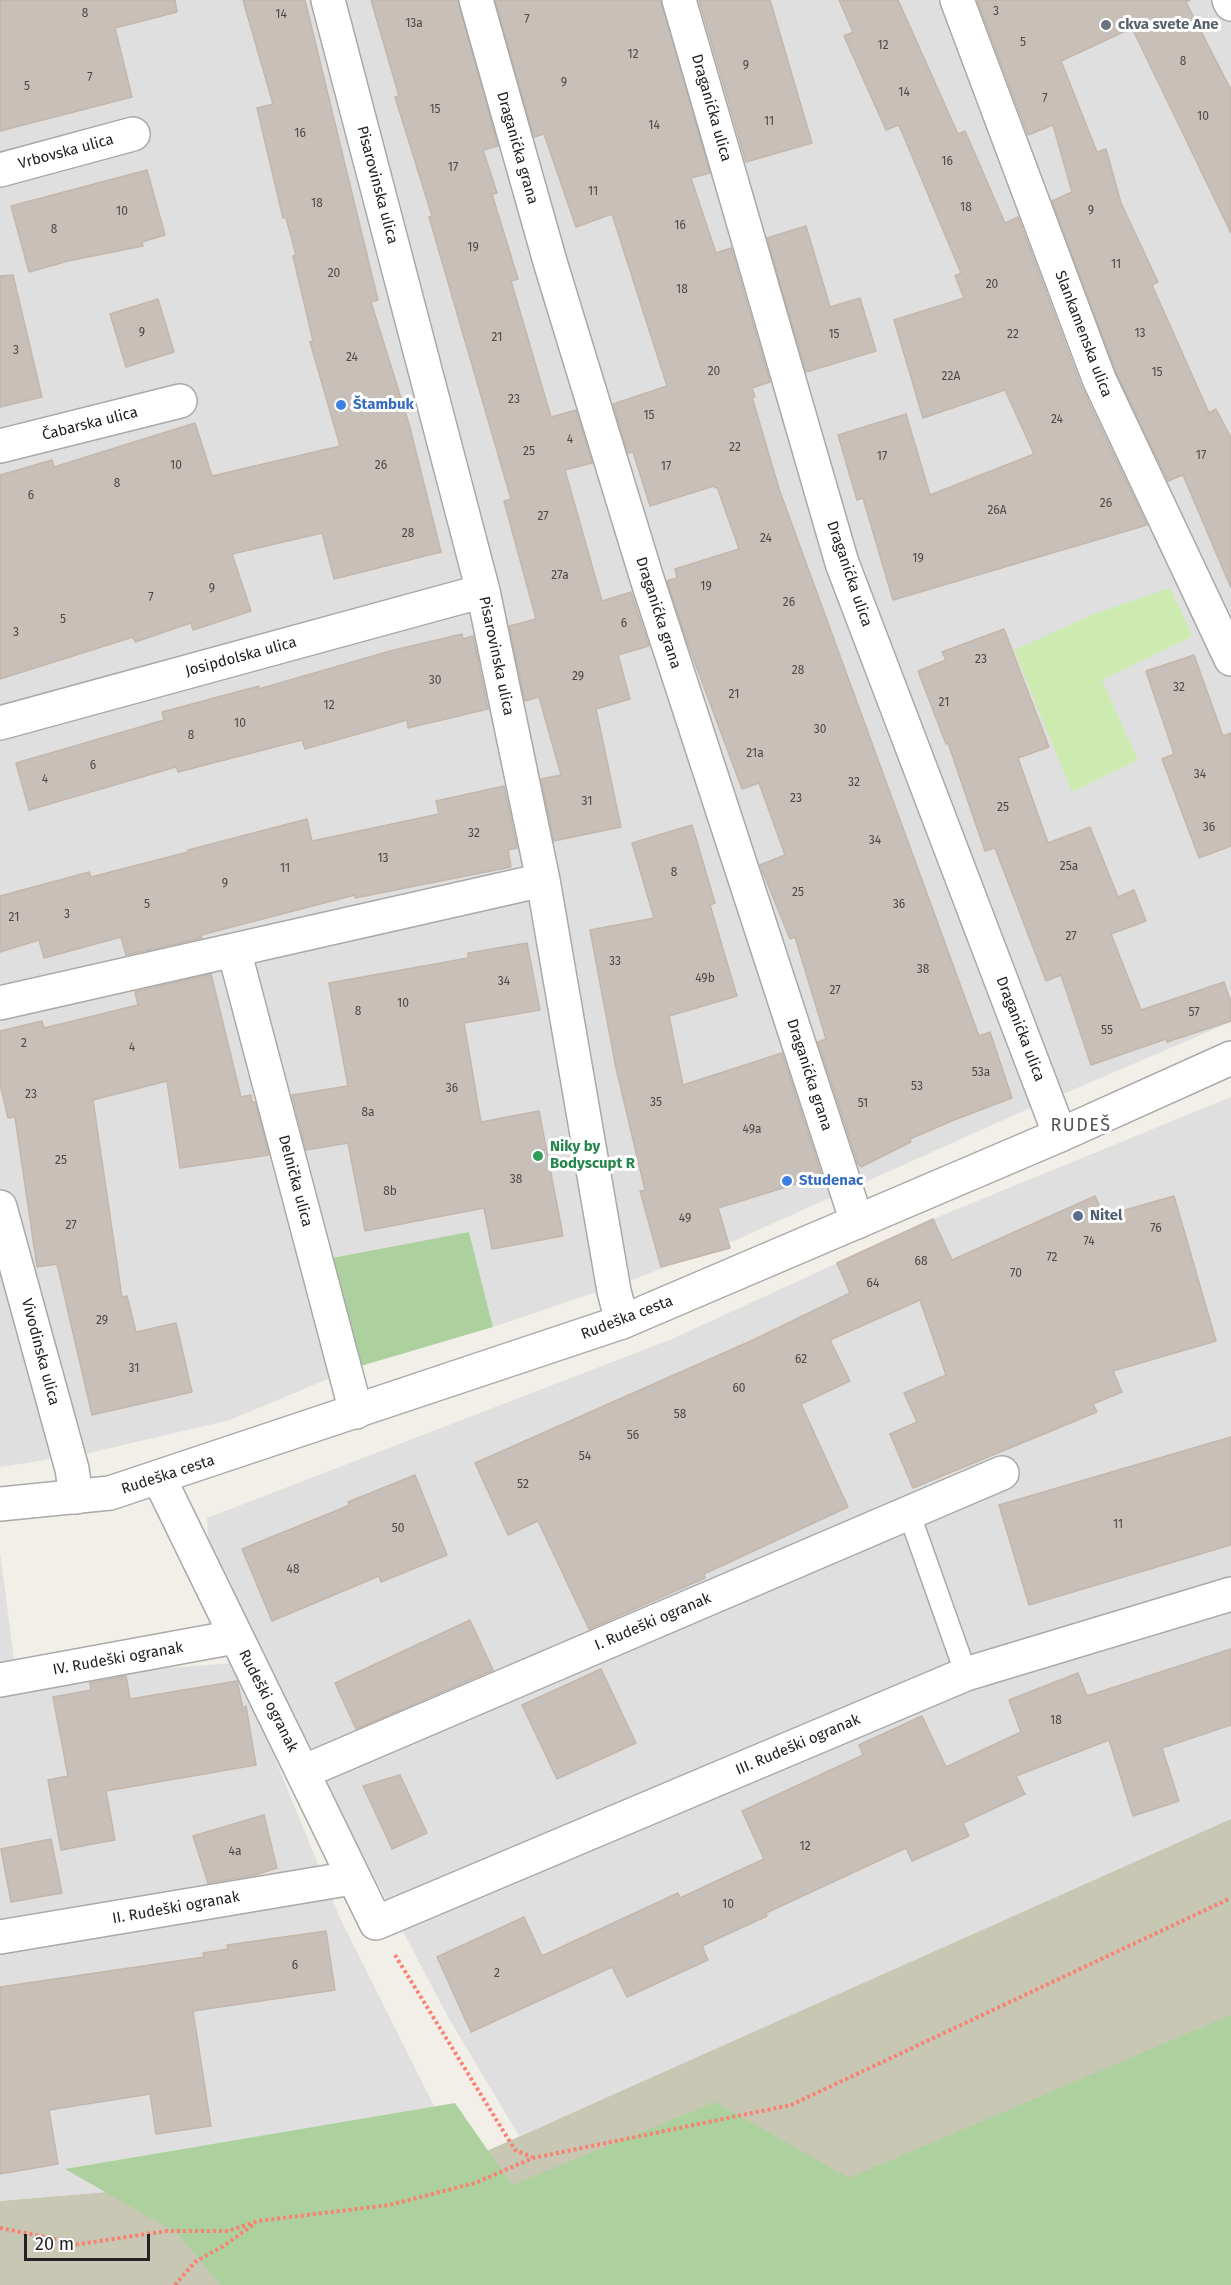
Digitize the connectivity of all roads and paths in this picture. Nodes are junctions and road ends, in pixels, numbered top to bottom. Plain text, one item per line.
1 (328, 0) edge
2 (476, 0) edge
3 (680, 0) edge
4 (957, 0) edge
5 (133, 134) dead end
6 (0, 170) edge
7 (180, 401) dead end
8 (0, 446) edge
9 (483, 591) junction
10 (1231, 659) edge
11 (0, 723) edge
12 (543, 880) junction
13 (234, 950) junction
14 (0, 1004) edge
15 (1231, 1058) edge
16 (1060, 1135) junction
17 (0, 1207) edge
18 (857, 1222) junction
19 (622, 1322) junction
20 (356, 1412) junction
21 (1002, 1473) dead end
22 (159, 1478) junction
23 (76, 1497) junction
24 (0, 1504) edge
25 (909, 1513) junction
26 (1231, 1594) edge
27 (235, 1637) junction
28 (966, 1674) junction
29 (0, 1680) edge
30 (303, 1772) junction
31 (352, 1878) junction
32 (1231, 1898) edge
33 (376, 1923) junction
34 (0, 1937) edge
35 (533, 2158) junction
36 (258, 2221) junction
37 (0, 2228) edge
38 (175, 2285) edge

1 - 9 street, Pisarovinska ulica
2 - 18 street, Draganićka grana
3 - 16 street, Draganićka ulica
4 - 10 street, Slankamenska ulica
5 - 6 street, Vrbovska ulica
7 - 8 street, Čabarska ulica
9 - 11 street, Josipdolska ulica
9 - 12 street, Pisarovinska ulica
12 - 13 street
12 - 19 street, Pisarovinska ulica
13 - 14 street
13 - 20 street, Delnička ulica
15 - 16 street, Rudeška cesta
16 - 18 street, Rudeška cesta
17 - 23 street, Vivodinska ulica
18 - 19 street, Rudeška cesta
19 - 20 street, Rudeška cesta
20 - 22 street, Rudeška cesta
21 - 25 street, I. Rudeški ogranak
22 - 23 street, Rudeška cesta
22 - 27 street, Rudeški ogranak
23 - 24 street, Rudeška cesta
25 - 28 lane
25 - 30 street, I. Rudeški ogranak
26 - 28 street, III. Rudeški ogranak
27 - 29 street, IV. Rudeški ogranak
27 - 30 street, Rudeški ogranak
28 - 33 street, III. Rudeški ogranak
30 - 31 street, Rudeški ogranak
31 - 33 street, Rudeški ogranak
31 - 34 street, II. Rudeški ogranak
32 - 35 path
33 - 35 path
35 - 36 path
36 - 37 path
36 - 38 path

